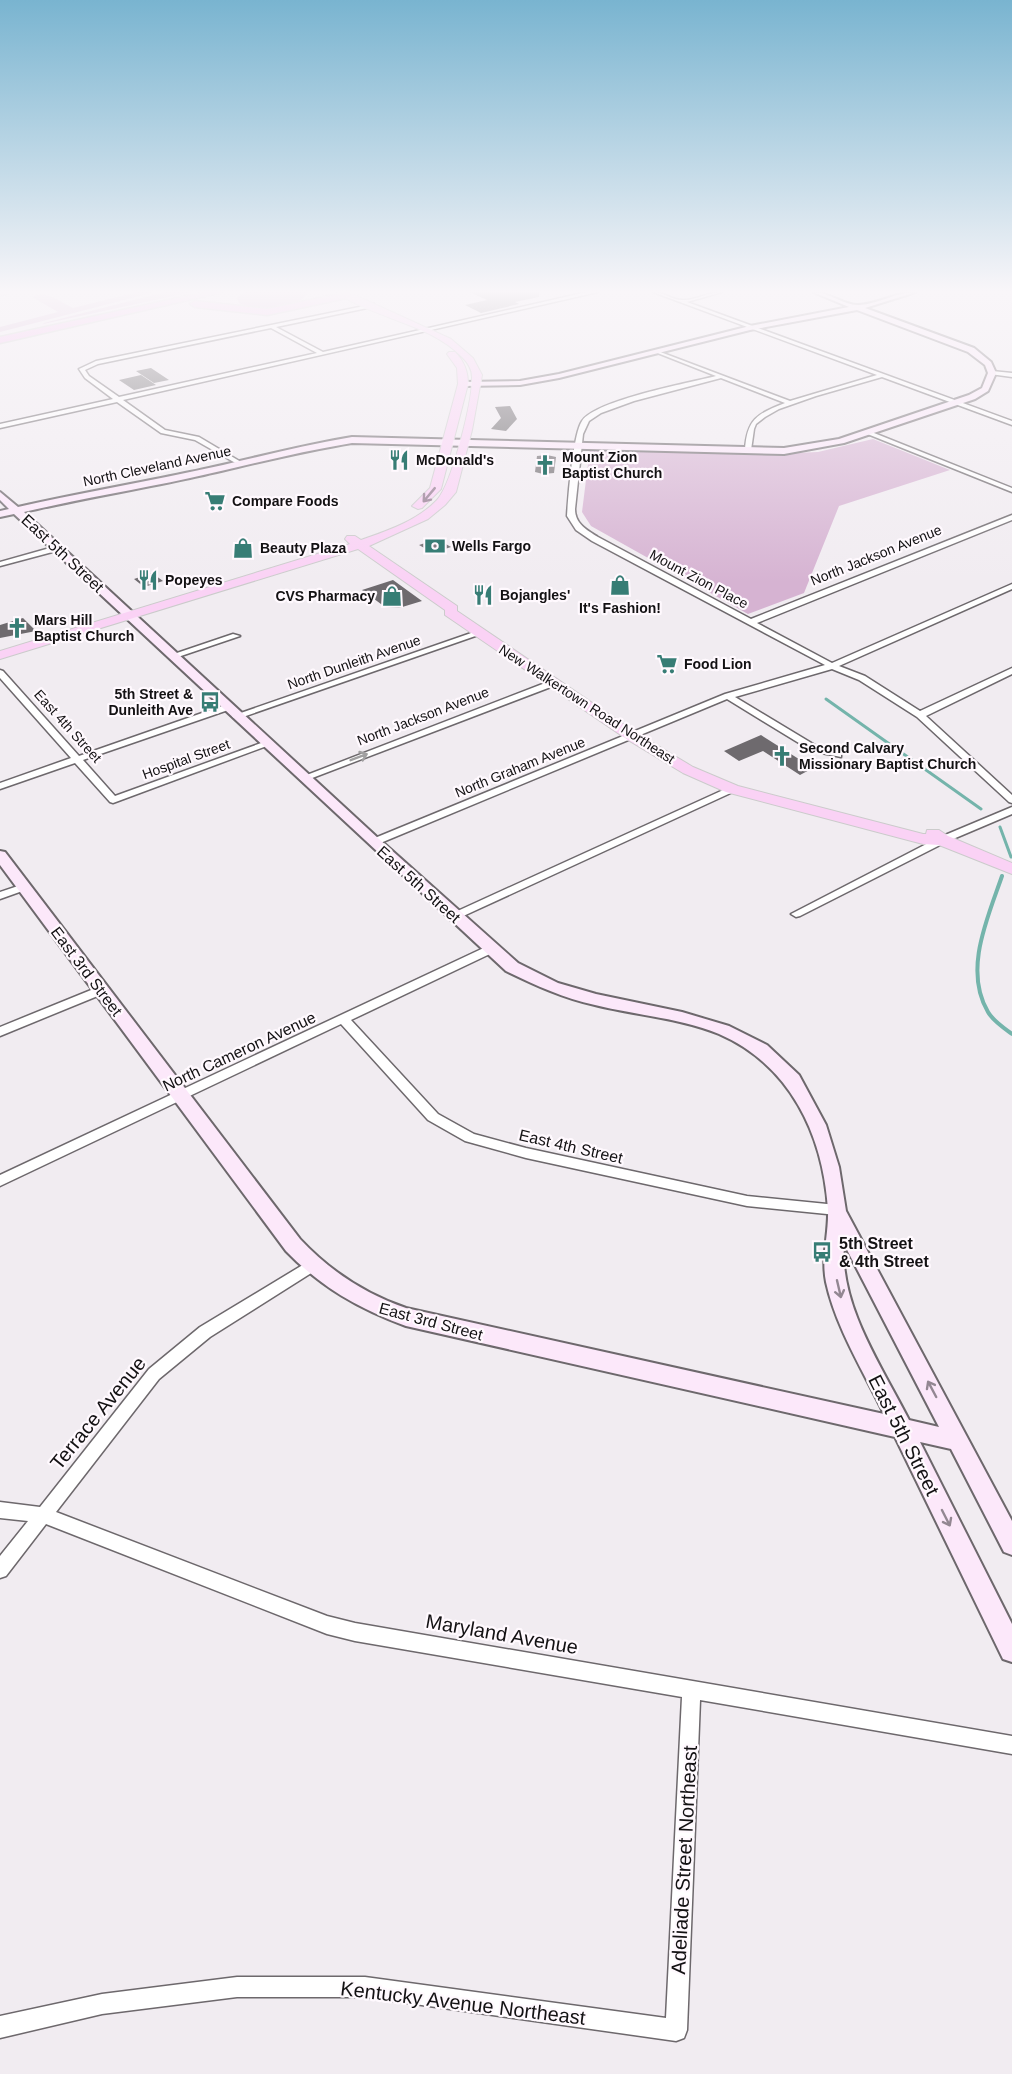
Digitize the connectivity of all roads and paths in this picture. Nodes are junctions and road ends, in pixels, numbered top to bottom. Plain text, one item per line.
1 (103, 389) edge
2 (164, 389) edge
3 (462, 389) edge
4 (476, 389) edge
5 (677, 389) edge
6 (755, 389) edge
7 (838, 389) edge
8 (916, 389) edge
9 (985, 389) edge
10 (117, 399) junction
11 (791, 403) junction
12 (955, 403) junction
13 (1012, 423) edge
14 (0, 426) edge
15 (867, 432) junction
16 (448, 441) junction
17 (464, 441) junction
18 (579, 444) junction
19 (748, 450) junction
20 (239, 463) junction
21 (1012, 490) edge
22 (0, 495) edge
23 (17, 510) junction
24 (0, 514) edge
25 (1012, 517) edge
26 (355, 542) junction
27 (57, 548) junction
28 (0, 564) edge
29 (1012, 586) edge
30 (452, 609) junction
31 (127, 613) junction
32 (752, 622) junction
33 (480, 633) junction
34 (236, 636) dead end
35 (0, 647) edge
36 (0, 655) edge
37 (172, 656) junction
38 (832, 666) junction
39 (1012, 671) edge
40 (0, 673) edge
41 (553, 683) junction
42 (728, 696) junction
43 (232, 711) junction
44 (920, 715) junction
45 (638, 735) junction
46 (267, 744) junction
47 (838, 754) dead end
48 (78, 759) junction
49 (304, 778) junction
50 (0, 786) edge
51 (732, 789) junction
52 (113, 800) joint
53 (824, 800) junction
54 (1012, 800) edge
55 (1012, 810) edge
56 (942, 840) junction
57 (374, 842) junction
58 (0, 855) edge
59 (1012, 869) edge
60 (24, 887) junction
61 (0, 896) edge
62 (796, 914) dead end
63 (455, 916) junction
64 (490, 949) junction
65 (101, 990) junction
66 (344, 1020) junction
67 (0, 1032) edge
68 (182, 1097) junction
69 (0, 1181) edge
70 (837, 1210) junction
71 (311, 1266) junction
72 (901, 1429) junction
73 (958, 1442) junction
74 (0, 1510) edge
75 (42, 1515) junction
76 (1012, 1544) edge
77 (0, 1570) edge
78 (1012, 1650) edge
79 (692, 1690) junction
80 (1012, 1745) edge
81 (0, 2027) edge
82 (676, 2030) joint

1 - 10 street
2 - 10 street
3 - 16 main road
4 - 17 main road
5 - 18 street, Mount Zion Place
6 - 11 street
7 - 11 street
8 - 12 street
9 - 12 street, North Cleveland Avenue
10 - 14 street
10 - 20 street
11 - 19 street
12 - 13 street
12 - 15 street, North Cleveland Avenue
15 - 19 street, North Cleveland Avenue
15 - 21 street
16 - 17 street, North Cleveland Avenue
16 - 20 street, North Cleveland Avenue
16 -> 26 main road
17 - 18 street, North Cleveland Avenue
17 - 26 main road
18 - 19 street, North Cleveland Avenue
18 - 32 street, Mount Zion Place
20 - 23 street, North Cleveland Avenue
22 - 23 street, East 5th Street
23 - 24 street, North Cleveland Avenue
23 - 27 street, East 5th Street
25 - 32 street, North Jackson Avenue
26 - 30 main road, New Walkertown Road Northeast
26 - 31 main road
27 - 28 street
27 - 31 street, East 5th Street
29 - 38 street, North Graham Avenue
30 - 33 main road, New Walkertown Road Northeast
30 - 45 main road, New Walkertown Road Northeast
31 - 35 main road
31 - 36 main road
31 - 37 street, East 5th Street
32 - 38 street, Mount Zion Place
33 - 41 main road, New Walkertown Road Northeast
33 - 43 street, North Dunleith Avenue
34 - 37 street
37 - 43 street, East 5th Street
38 - 42 street, North Graham Avenue
38 - 44 street, Mount Zion Place
39 - 44 street
40 - 48 street, East 4th Street
41 - 45 main road, New Walkertown Road Northeast
49 -> 41 street, North Jackson Avenue
42 - 45 street, North Graham Avenue
42 - 47 street
43 - 46 street, East 5th Street
43 - 48 street, North Dunleith Avenue
44 - 54 street, Mount Zion Place
45 - 51 main road, New Walkertown Road Northeast
45 - 53 main road, New Walkertown Road Northeast
45 - 57 street, North Graham Avenue
46 - 49 street, East 5th Street
46 - 52 street, Hospital Street
48 - 50 street, North Dunleith Avenue
48 - 52 street, East 4th Street
49 - 57 street, East 5th Street
51 - 53 main road
51 - 56 main road, New Walkertown Road Northeast
51 - 63 street
53 - 56 main road, New Walkertown Road Northeast
55 - 56 street
56 - 59 main road, New Walkertown Road Northeast
56 - 62 street
57 - 63 street, East 5th Street
58 - 60 street, East 3rd Street
60 - 61 street
60 - 65 street, East 3rd Street
63 - 64 street, East 5th Street
64 - 66 street, North Cameron Avenue
64 - 70 street, East 5th Street
65 - 67 street
65 - 68 street, East 3rd Street
66 - 68 street, North Cameron Avenue
66 - 70 street, East 4th Street
68 - 69 street, North Cameron Avenue
68 - 71 street, East 3rd Street
70 -> 72 street, East 5th Street
73 -> 70 street, East 5th Street
71 - 72 street, East 3rd Street
71 - 75 street, Terrace Avenue
72 - 73 street, East 3rd Street
72 -> 78 street, East 5th Street
73 - 76 street, East 5th Street
74 - 75 street, Maryland Avenue
75 - 77 street, Terrace Avenue
75 - 79 street, Maryland Avenue
79 - 80 street, Maryland Avenue
79 - 82 street, Adeliade Street Northeast
81 - 82 street, Kentucky Avenue Northeast

